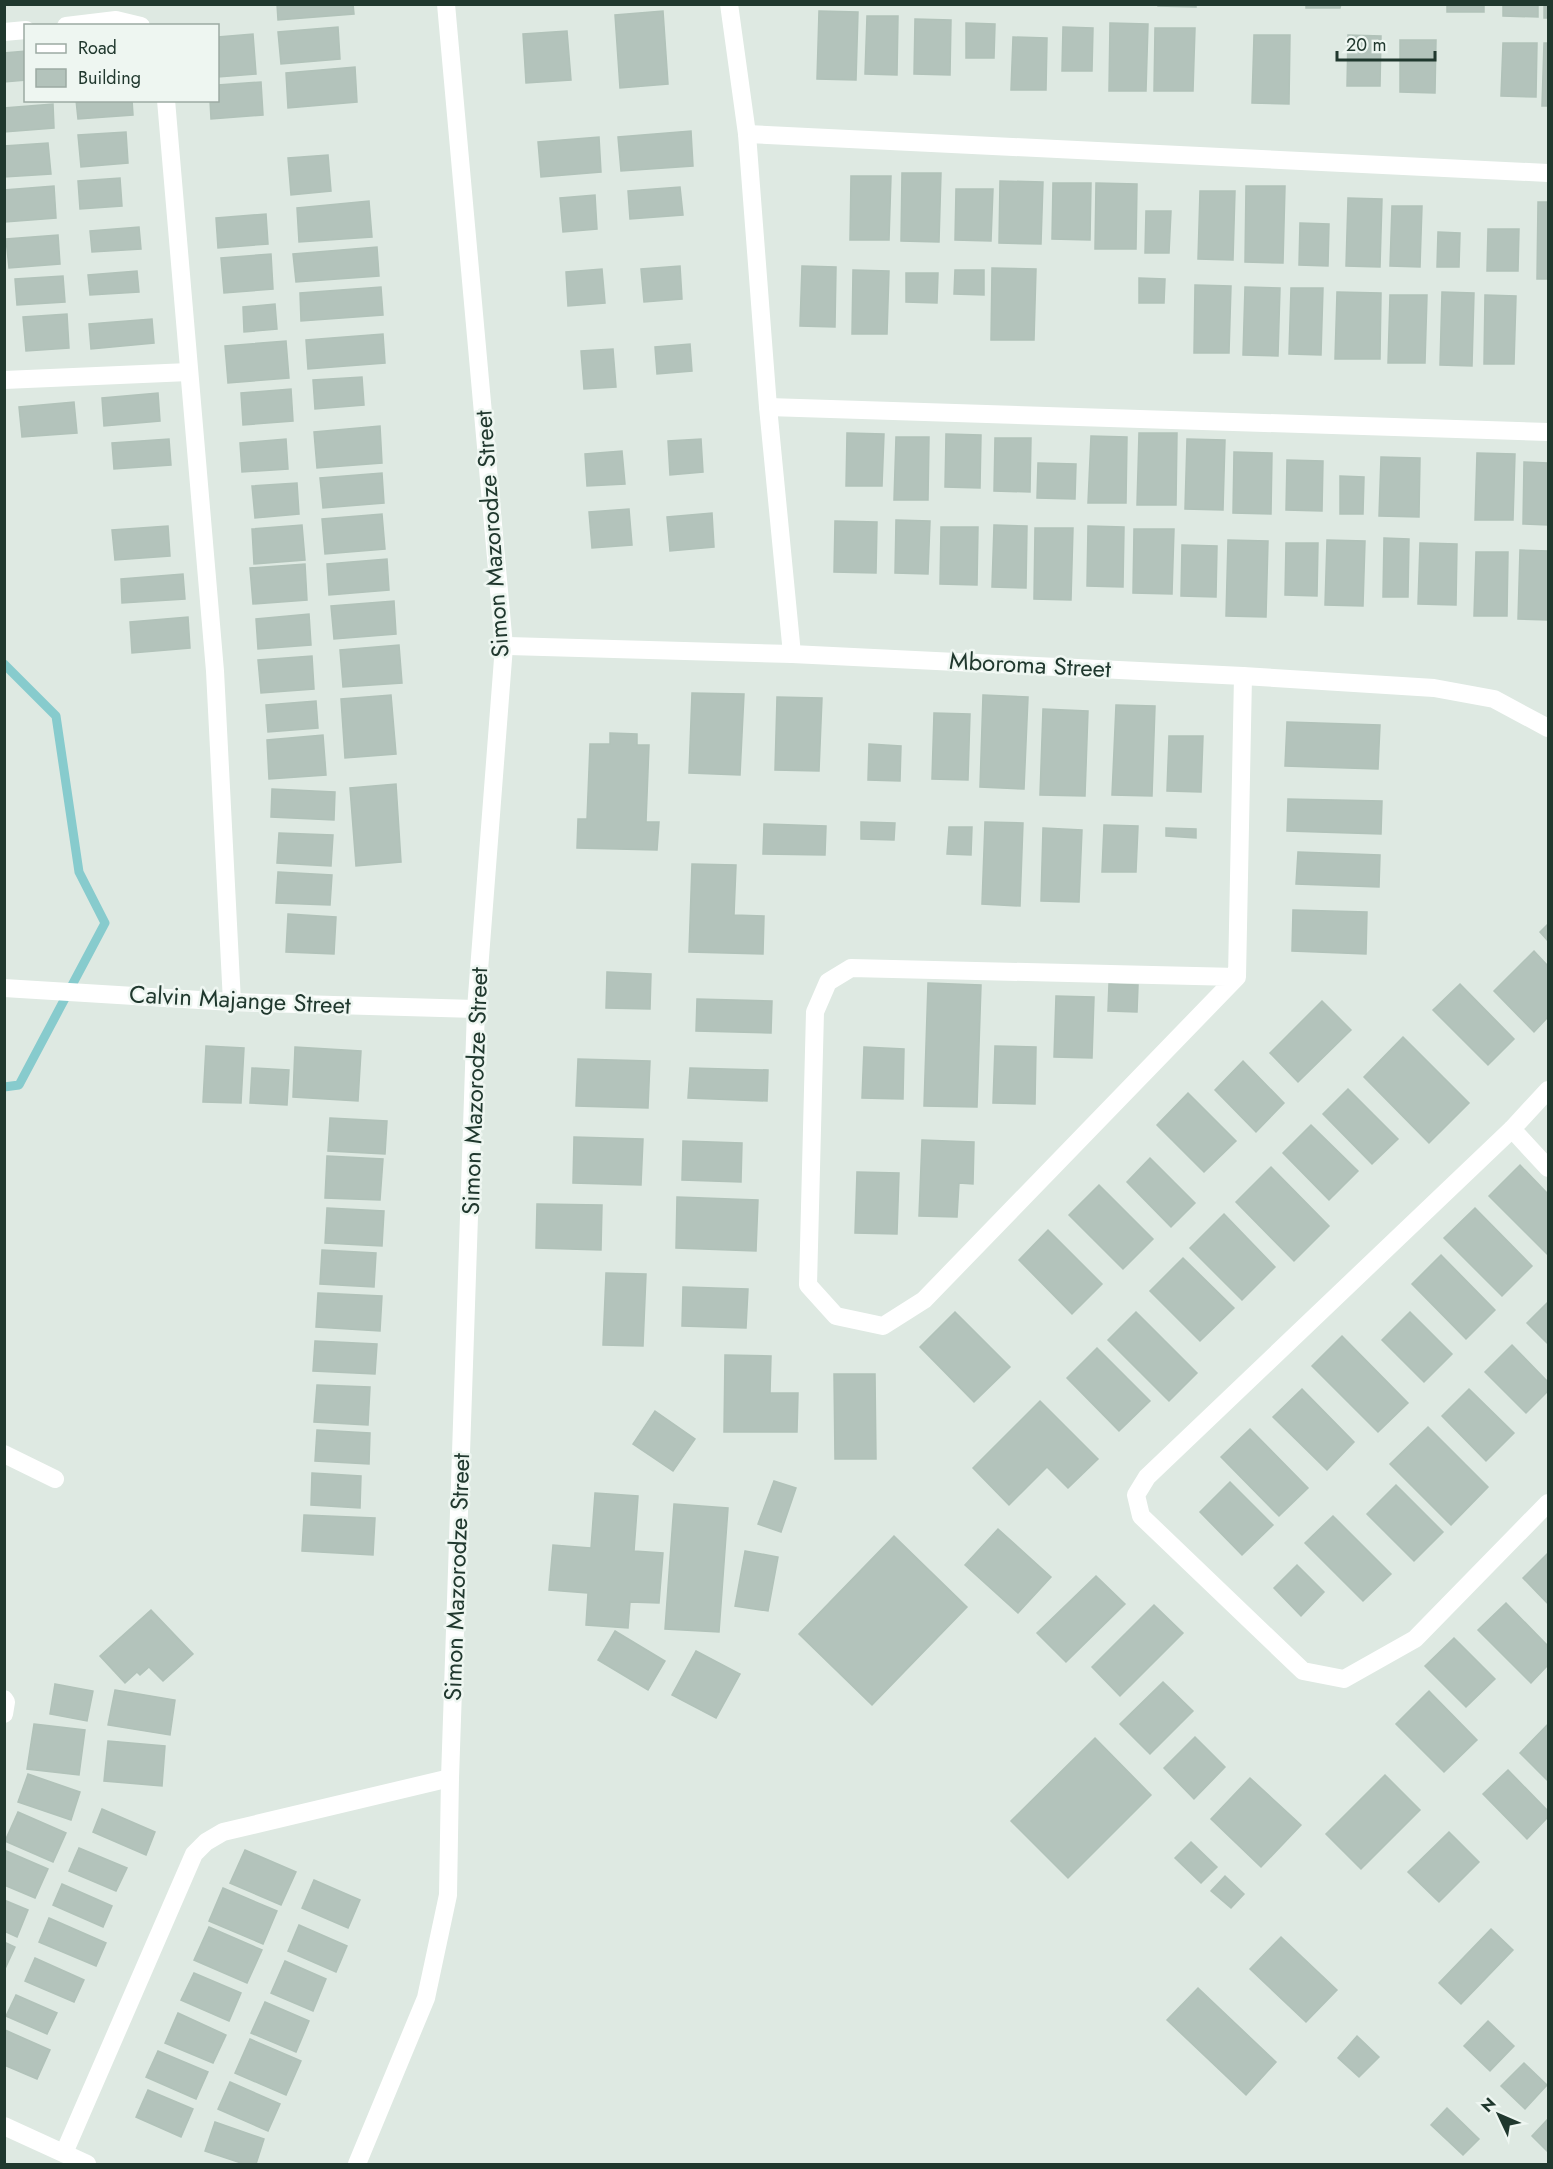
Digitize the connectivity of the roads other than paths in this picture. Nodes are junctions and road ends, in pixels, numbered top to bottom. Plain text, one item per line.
1 (446, 4) edge
2 (729, 4) edge
3 (83, 24) edge
4 (133, 24) edge
5 (24, 30) edge
6 (4, 32) edge
7 (166, 102) edge
8 (747, 134) junction
9 (1548, 172) edge
10 (189, 372) junction
11 (4, 380) edge
12 (768, 407) junction
13 (1548, 432) edge
14 (504, 646) junction
15 (792, 654) junction
16 (1243, 676) junction
17 (1548, 728) edge
18 (1237, 977) junction
19 (4, 988) edge
20 (232, 1002) junction
21 (476, 1009) junction
22 (1548, 1090) edge
23 (1512, 1129) junction
24 (1548, 1168) edge
25 (4, 1454) edge
26 (55, 1479) dead end
27 (1548, 1503) edge
28 (4, 1699) edge
29 (4, 1714) edge
30 (450, 1778) junction
31 (4, 2126) edge
32 (64, 2153) junction
33 (87, 2164) edge
34 (357, 2164) edge

1 - 14 street, Simon Mazorodze Street
2 - 8 street
3 - 4 street
5 - 6 street
7 - 10 street
8 - 9 street
8 - 12 street
10 - 11 street
10 - 20 street
12 - 13 street
12 - 15 street
14 - 15 street, Mboroma Street
14 - 21 street, Simon Mazorodze Street
15 - 16 street, Mboroma Street
16 - 17 street, Mboroma Street
16 - 18 street
18 - 18 street
19 - 20 street, Calvin Majange Street
20 - 21 street, Calvin Majange Street
21 - 30 street, Simon Mazorodze Street
22 - 23 street
23 - 24 street
23 - 27 street
25 - 26 street
28 - 29 street
30 - 32 street
30 - 34 street, Simon Mazorodze Street
31 - 32 street
32 - 33 street

